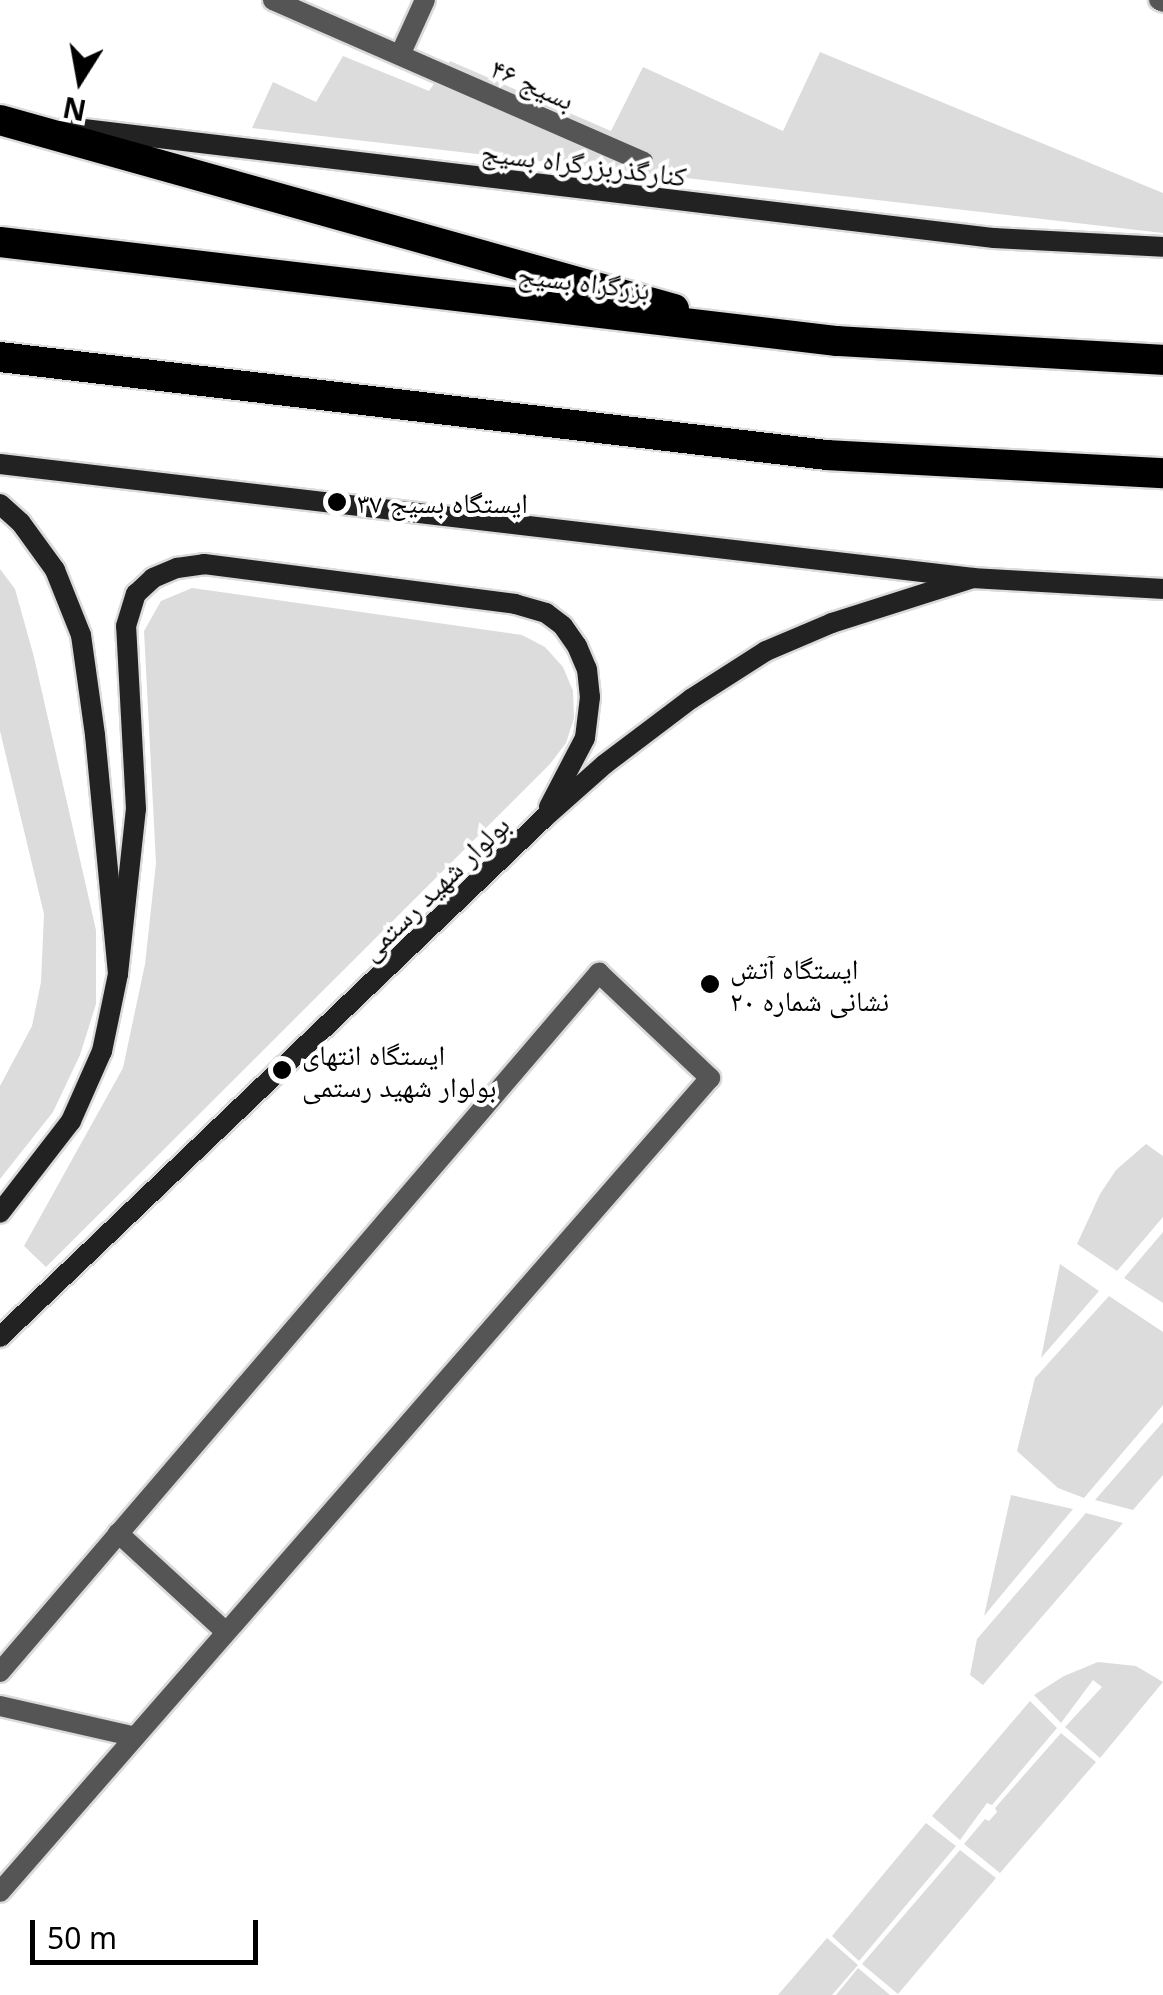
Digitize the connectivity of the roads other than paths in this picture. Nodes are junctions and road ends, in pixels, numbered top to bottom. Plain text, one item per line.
1 (273, 0) edge
2 (425, 0) edge
3 (400, 55) junction
4 (0, 120) edge
5 (644, 162) dead end
6 (0, 242) edge
7 (1163, 247) edge
8 (758, 333) junction
9 (0, 357) edge
10 (1163, 360) edge
11 (0, 464) edge
12 (1163, 474) edge
13 (0, 504) edge
14 (973, 578) junction
15 (1163, 589) edge
16 (544, 818) junction
17 (118, 974) junction
18 (0, 1213) edge
19 (0, 1337) edge
20 (118, 1533) junction
21 (224, 1630) junction
22 (0, 1672) edge
23 (0, 1706) edge
24 (132, 1736) junction
25 (0, 1892) edge

1 - 3 street, بسیج ۴۶
2 - 3 street
3 - 5 street, بسیج ۴۶
4 - 7 main road, کنارگذربزرگراه بسیج
4 - 8 highway
6 - 8 highway, بزرگراه بسیج
8 - 10 highway, بزرگراه بسیج
9 - 12 highway
11 - 14 main road
13 - 17 main road
14 - 15 main road
14 - 16 main road, بولوار شهید رستمی
16 - 17 main road
16 - 19 main road, بولوار شهید رستمی
17 - 18 main road
20 - 21 street
20 - 21 street
20 - 22 street
21 - 24 street
23 - 24 street
24 - 25 street

